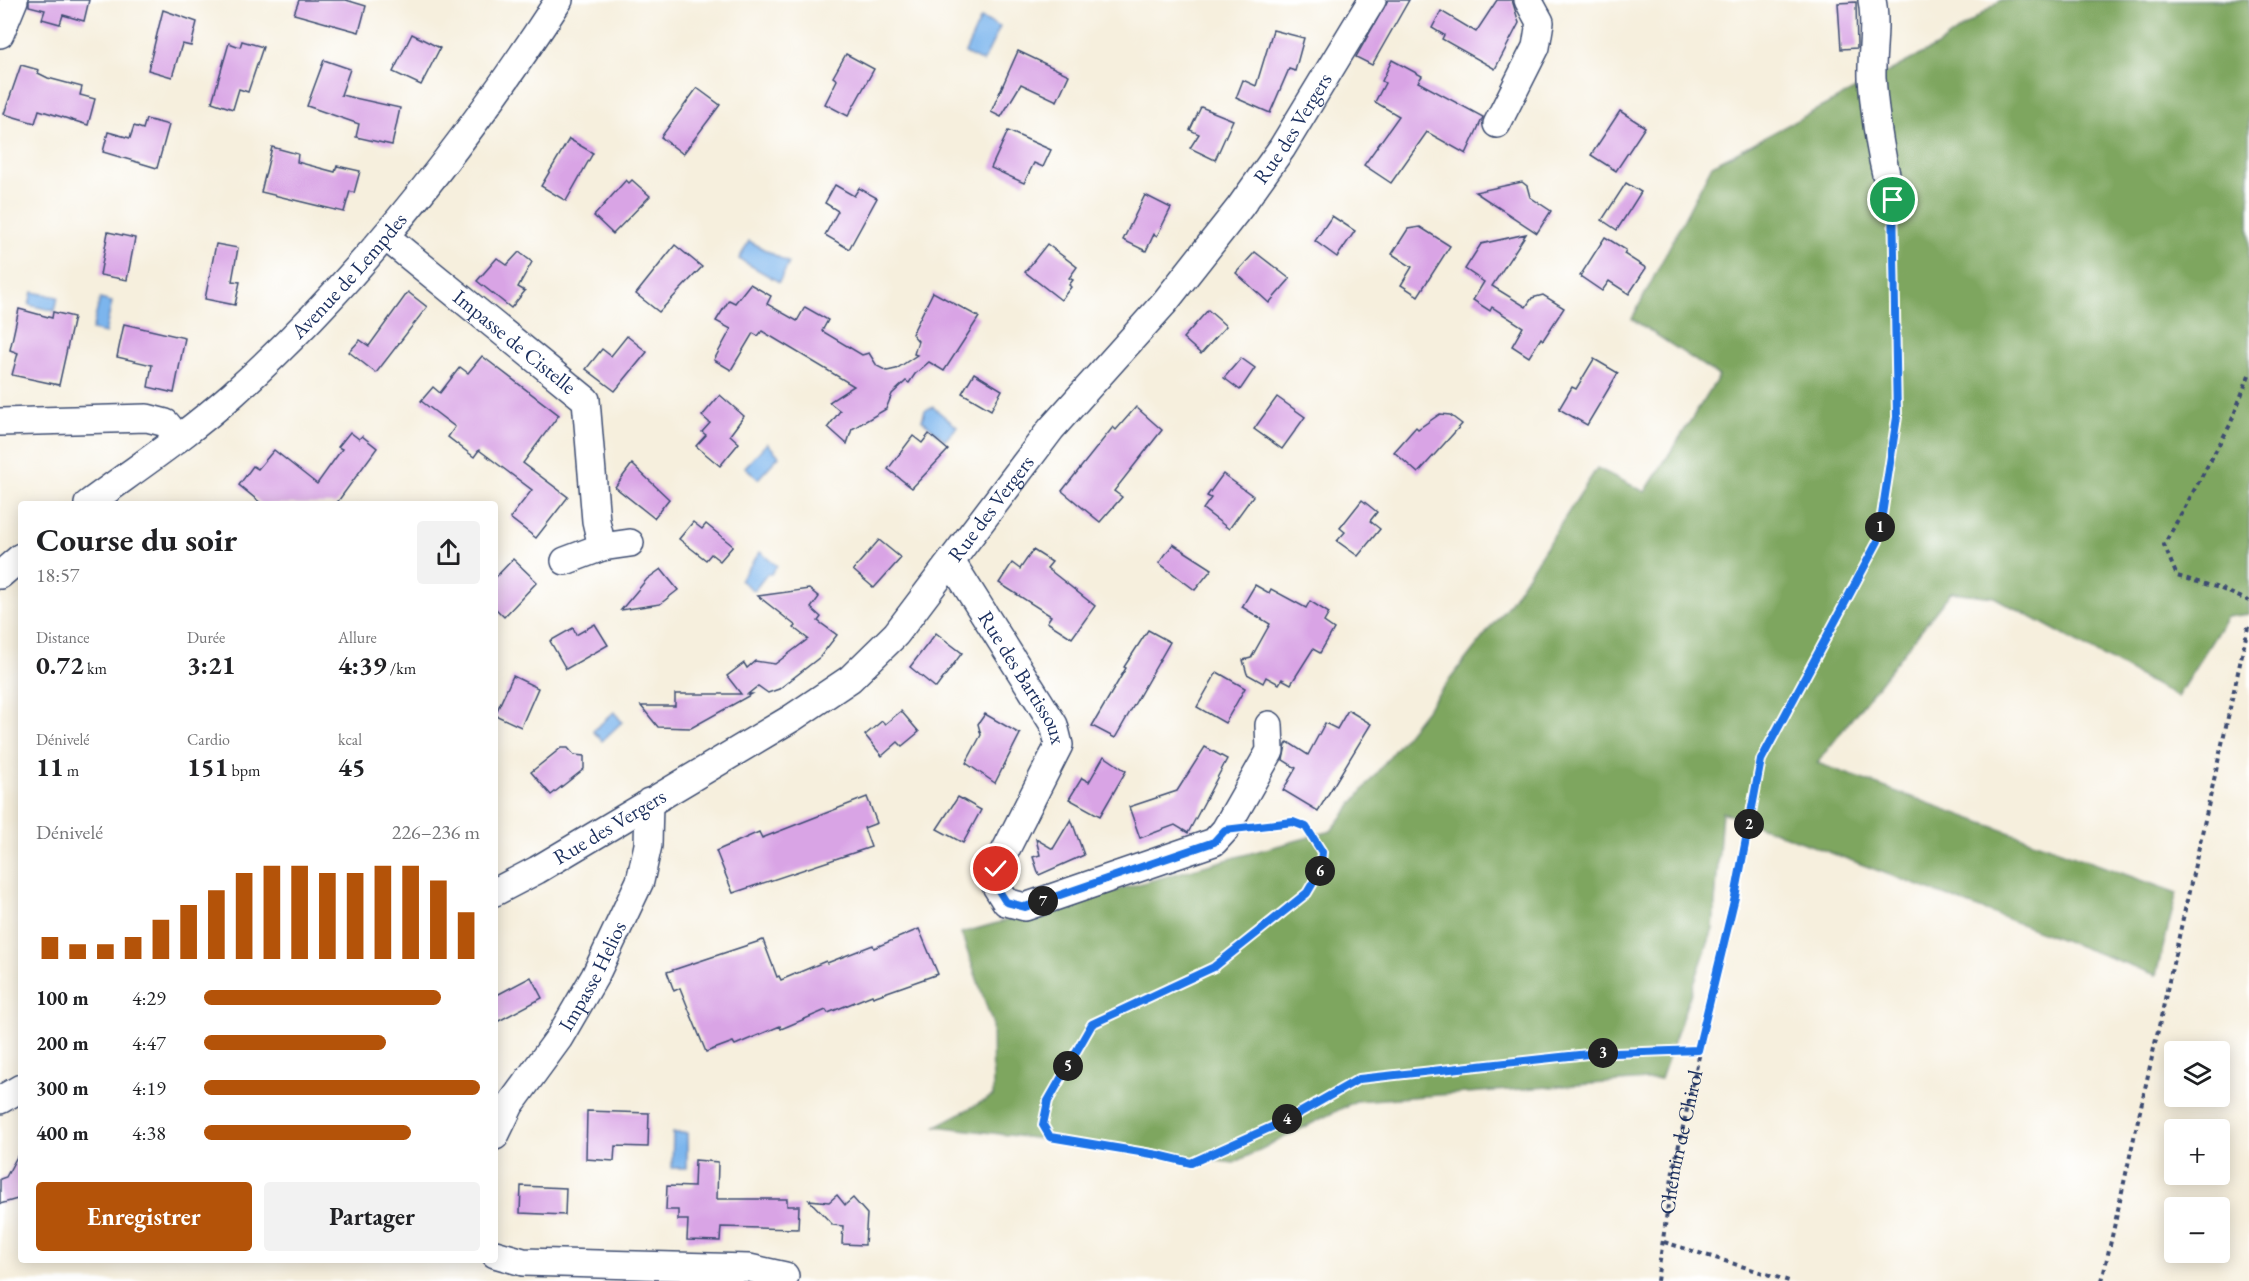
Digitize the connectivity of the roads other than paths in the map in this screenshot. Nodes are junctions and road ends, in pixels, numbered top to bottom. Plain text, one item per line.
1 (14, 0) edge
2 (559, 0) edge
3 (1372, 0) edge
4 (1528, 0) edge
5 (1872, 0) edge
6 (0, 34) edge
7 (1497, 124) dead end
8 (1893, 200) road end
9 (386, 237) junction
10 (0, 422) edge
11 (178, 438) junction
12 (92, 501) edge
13 (630, 543) dead end
14 (603, 547) junction
15 (18, 560) edge
16 (566, 561) dead end
17 (952, 563) junction
18 (0, 575) edge
19 (1269, 725) dead end
20 (649, 802) junction
21 (498, 890) edge
22 (18, 1090) edge
23 (0, 1100) edge
24 (498, 1131) edge
25 (498, 1255) edge
26 (785, 1276) dead end

1 - 6 street
2 - 9 street, Avenue de Lempdes
3 - 17 street, Rue des Vergers
4 - 7 street
5 - 8 street
9 - 11 street, Avenue de Lempdes
9 - 14 street, Impasse de Cistelle
10 - 11 street
11 - 12 street, Avenue de Lempdes
13 - 14 street
14 - 16 street
15 - 18 street
17 - 19 street, Rue des Bartissoux
17 - 20 street, Rue des Vergers
20 - 21 street, Rue des Vergers
20 - 24 street, Impasse Helios
22 - 23 street
25 - 26 street

